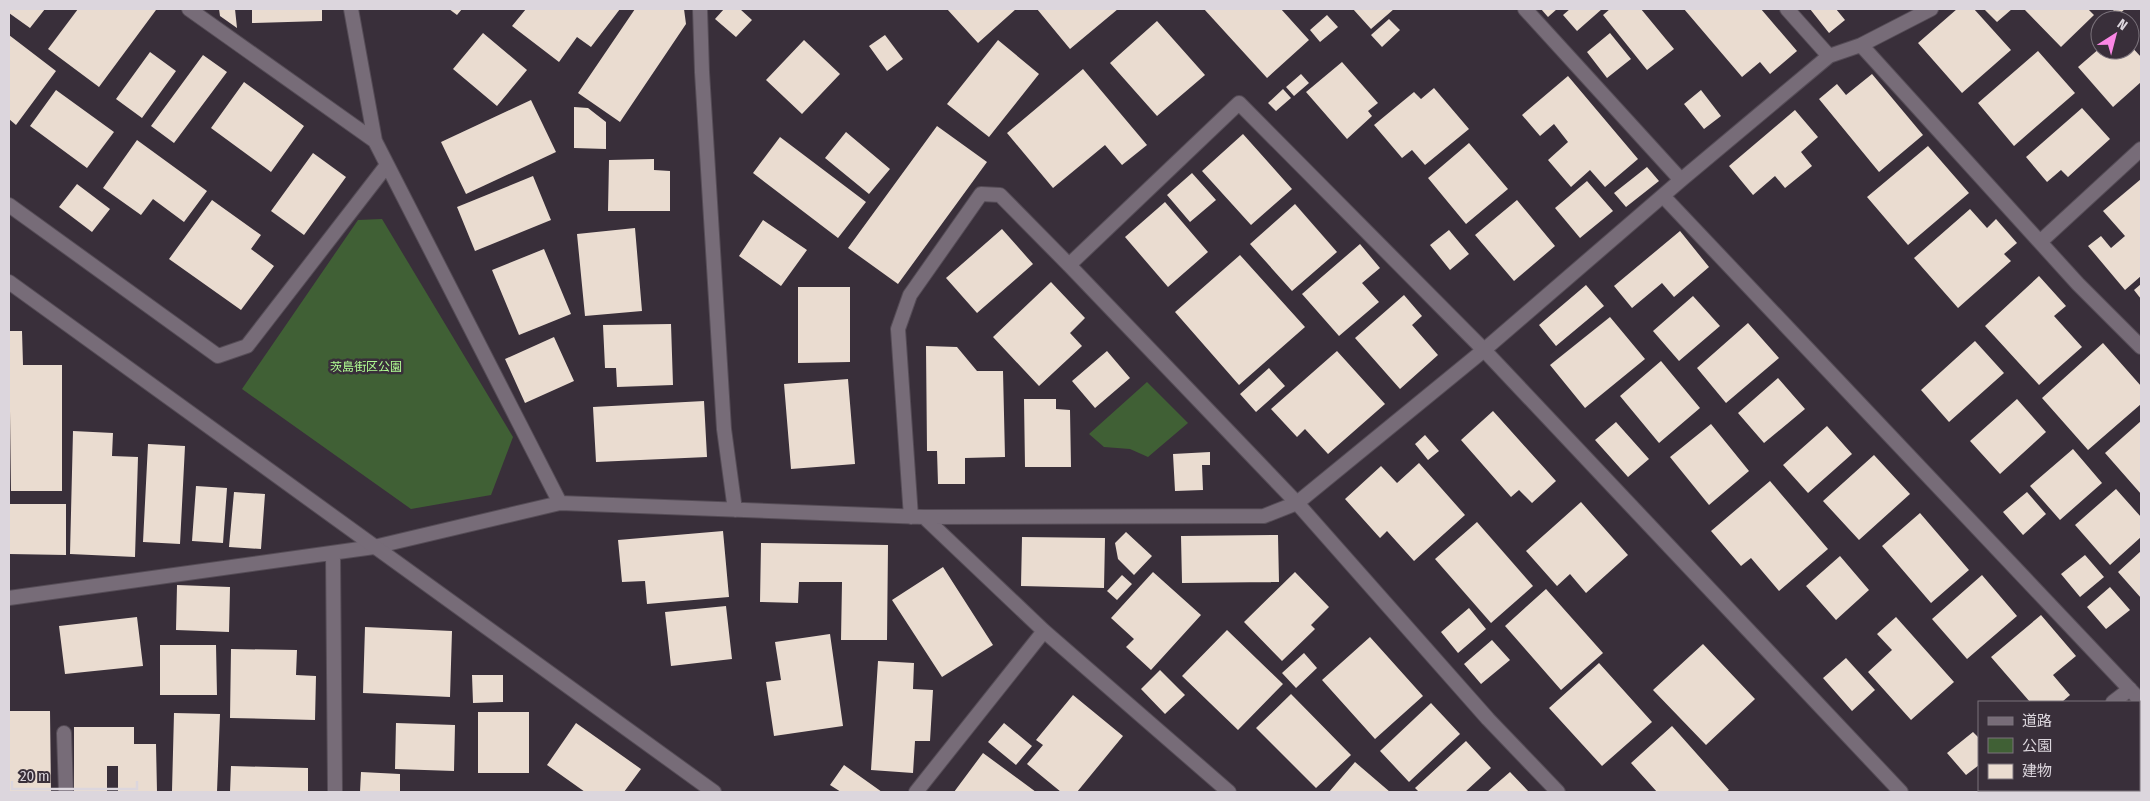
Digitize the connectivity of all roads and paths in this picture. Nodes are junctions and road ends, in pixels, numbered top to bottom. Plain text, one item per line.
1 (189, 9) edge
2 (351, 9) edge
3 (700, 9) edge
4 (1525, 9) edge
5 (1786, 9) edge
6 (1931, 9) edge
7 (1861, 45) junction
8 (1828, 56) junction
9 (375, 141) junction
10 (2141, 149) edge
11 (387, 165) junction
12 (1681, 180) junction
13 (1663, 196) junction
14 (9, 205) edge
15 (2040, 242) junction
16 (1069, 265) junction
17 (9, 282) edge
18 (2141, 347) edge
19 (1484, 350) junction
20 (560, 503) junction
21 (1297, 503) junction
22 (735, 510) junction
23 (917, 517) junction
24 (374, 547) junction
25 (334, 553) junction
26 (9, 598) edge
27 (1044, 631) junction
28 (2130, 688) junction
29 (2113, 701) edge
30 (2141, 701) edge
31 (64, 733) dead end
32 (66, 792) edge
33 (335, 792) edge
34 (714, 792) edge
35 (916, 792) edge
36 (1229, 792) edge
37 (1558, 792) edge
38 (1901, 792) edge

1 - 9 street
2 - 9 street
3 - 22 street
4 - 12 street
5 - 8 street
6 - 7 street
7 - 8 street
7 - 15 street
8 - 12 street
9 - 11 street
10 - 15 street
11 - 14 street
11 - 20 street
12 - 13 street
13 - 19 street
13 - 28 street
15 - 18 street
16 - 19 street
16 - 21 street
16 - 23 street
17 - 24 street
19 - 21 street
19 - 38 street
20 - 22 street
20 - 24 street
21 - 23 street
21 - 37 street
22 - 23 street
23 - 27 street
24 - 25 street
24 - 34 street
25 - 26 street
25 - 33 street
27 - 35 street
27 - 36 street
28 - 29 street
28 - 30 street
31 - 32 street

